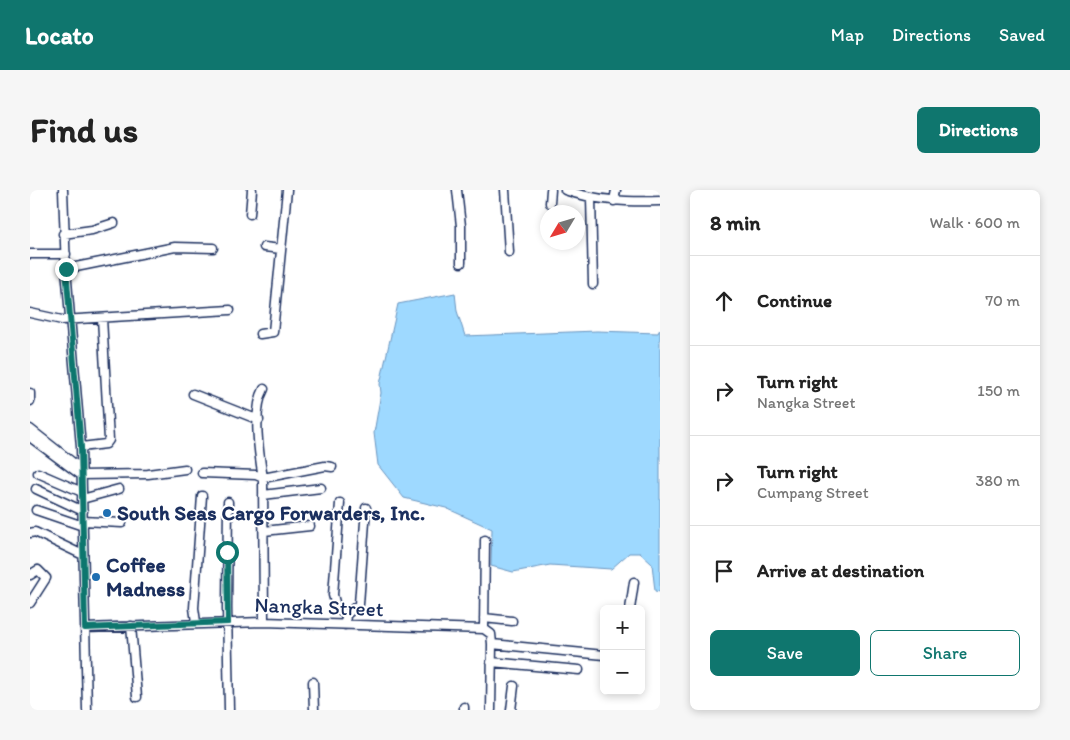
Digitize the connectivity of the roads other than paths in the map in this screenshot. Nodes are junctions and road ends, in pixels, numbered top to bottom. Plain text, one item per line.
1 (63, 190) edge
2 (252, 190) edge
3 (287, 190) edge
4 (457, 190) edge
5 (505, 190) edge
6 (552, 190) edge
7 (565, 190) edge
8 (602, 190) edge
9 (616, 190) edge
10 (592, 197) junction
11 (601, 199) junction
12 (614, 201) junction
13 (660, 201) edge
14 (550, 203) dead end
15 (250, 214) dead end
16 (114, 223) dead end
17 (64, 234) junction
18 (264, 247) dead end
19 (214, 248) dead end
20 (281, 249) junction
21 (509, 252) dead end
22 (30, 254) edge
23 (66, 254) junction
24 (461, 263) dead end
25 (66, 269) junction
26 (592, 284) dead end
27 (230, 310) dead end
28 (30, 313) edge
29 (102, 318) junction
30 (70, 319) junction
31 (260, 334) dead end
32 (264, 389) dead end
33 (30, 394) edge
34 (193, 394) dead end
35 (30, 401) edge
36 (259, 420) junction
37 (30, 429) edge
38 (30, 437) edge
39 (81, 447) junction
40 (332, 467) dead end
41 (185, 469) dead end
42 (81, 472) junction
43 (202, 472) dead end
44 (38, 473) dead end
45 (263, 478) junction
46 (321, 488) dead end
47 (36, 489) dead end
48 (119, 489) dead end
49 (264, 495) junction
50 (82, 496) junction
51 (202, 496) dead end
52 (228, 502) dead end
53 (340, 503) dead end
54 (366, 508) dead end
55 (36, 510) dead end
56 (83, 511) junction
57 (122, 523) dead end
58 (83, 524) junction
59 (310, 526) dead end
60 (264, 530) junction
61 (30, 533) edge
62 (485, 540) dead end
63 (83, 555) junction
64 (30, 575) edge
65 (634, 582) dead end
66 (30, 603) edge
67 (631, 605) edge
68 (346, 614) junction
69 (484, 618) junction
70 (512, 621) dead end
71 (196, 622) junction
72 (228, 622) junction
73 (264, 622) junction
74 (345, 624) junction
75 (131, 626) junction
76 (85, 628) junction
77 (484, 629) junction
78 (492, 644) junction
79 (600, 655) edge
80 (491, 662) junction
81 (579, 670) dead end
82 (314, 682) dead end
83 (514, 686) dead end
84 (137, 698) dead end
85 (87, 710) edge
86 (229, 710) edge
87 (314, 710) edge
88 (491, 710) edge
89 (511, 710) edge

1 - 17 street
2 - 15 street
3 - 20 street
4 - 24 street
5 - 21 street
6 - 14 street
7 - 10 street
8 - 11 street
9 - 12 street
10 - 11 street
10 - 26 street
11 - 12 street
12 - 13 street
16 - 17 street
17 - 23 street
18 - 20 street
19 - 25 street
20 - 31 street
22 - 23 street
23 - 25 street
25 - 30 street
27 - 29 street
28 - 30 street
29 - 30 street
29 - 39 street
30 - 39 street
32 - 36 street
33 - 35 street
34 - 36 street
36 - 45 street
37 - 42 street
38 - 42 street
39 - 42 street
40 - 45 street
41 - 42 street
42 - 50 street
43 - 45 street
44 - 50 street
45 - 49 street
46 - 49 street
47 - 56 street
48 - 50 street
49 - 60 street
50 - 56 street
51 - 71 street
52 - 72 street
53 - 68 street
54 - 68 street
55 - 58 street
56 - 58 street
57 - 58 street
58 - 63 street
59 - 60 street
60 - 73 street
61 - 63 street
62 - 69 street
63 - 76 street
64 - 66 street
65 - 67 street
68 - 74 street
69 - 70 street
69 - 77 street
71 - 72 street, Nangka Street
71 - 75 street, Nangka Street
72 - 73 street, Nangka Street
72 - 86 street
73 - 74 street, Nangka Street
74 - 77 street, Nangka Street
75 - 76 street, Nangka Street
75 - 84 street
76 - 85 street
77 - 78 street
78 - 79 street
78 - 80 street
80 - 81 street
80 - 88 street
82 - 87 street
83 - 89 street

